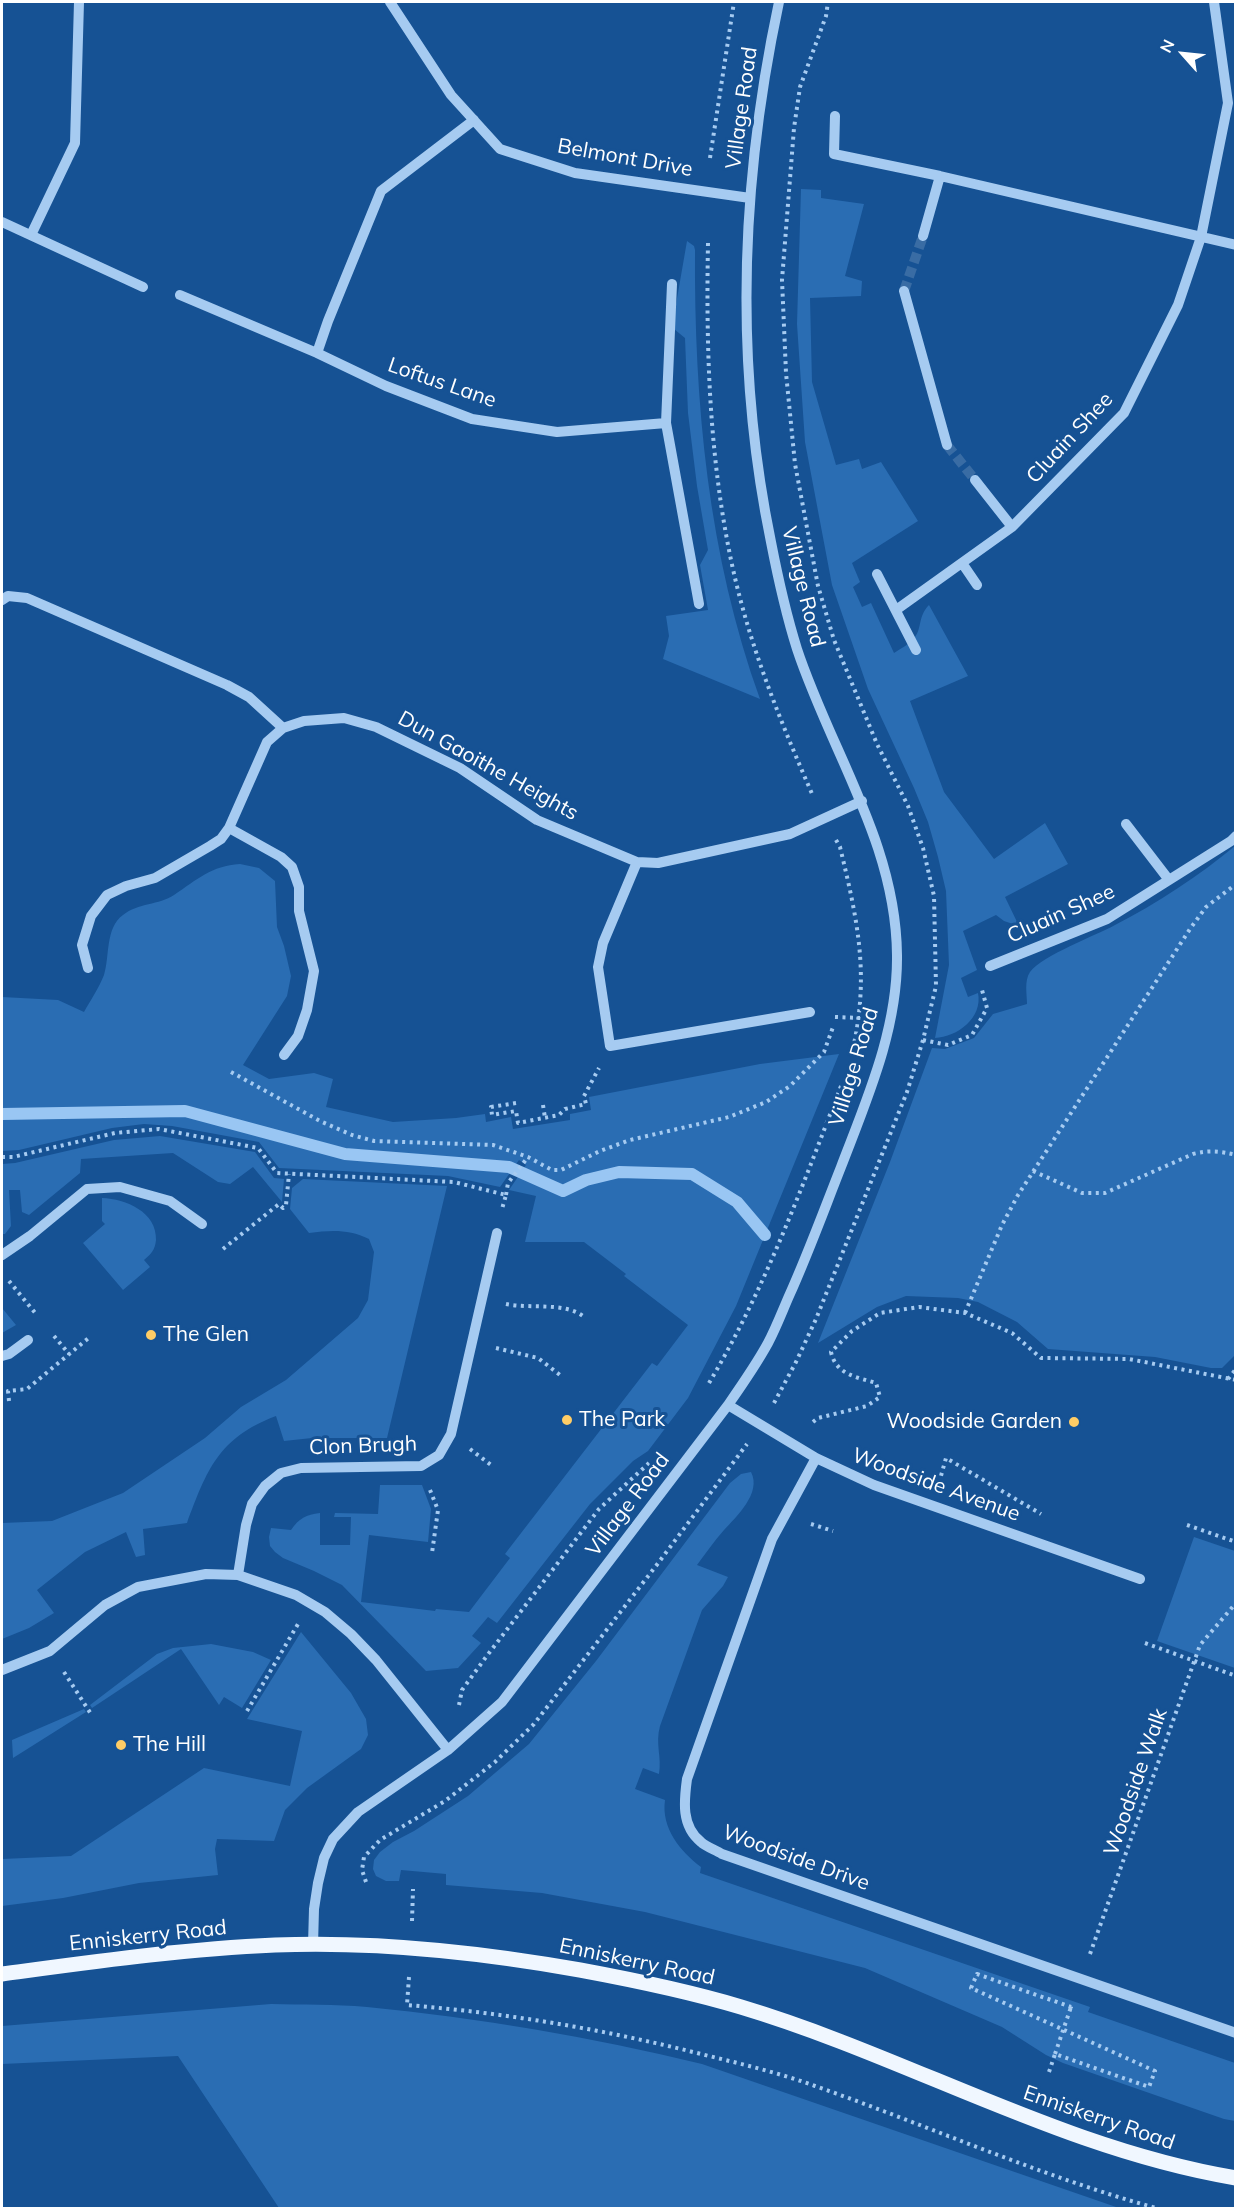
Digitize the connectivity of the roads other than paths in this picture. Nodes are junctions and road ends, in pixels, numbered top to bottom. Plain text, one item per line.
1 (79, 2) edge
2 (390, 2) edge
3 (779, 2) edge
4 (1214, 2) edge
5 (835, 116) dead end
6 (474, 120) junction
7 (939, 176) junction
8 (750, 198) junction
9 (2, 222) edge
10 (31, 235) junction
11 (923, 236) tunnel mouth
12 (1202, 237) junction
13 (1236, 245) edge
14 (672, 284) dead end
15 (143, 287) dead end
16 (904, 291) tunnel mouth
17 (180, 295) dead end
18 (317, 353) junction
19 (666, 423) junction
20 (947, 445) tunnel mouth
21 (975, 480) tunnel mouth
22 (1012, 527) junction
23 (962, 563) junction
24 (878, 574) dead end
25 (977, 585) dead end
26 (2, 600) edge
27 (699, 604) dead end
28 (896, 610) junction
29 (916, 650) dead end
30 (283, 728) junction
31 (862, 801) junction
32 (1126, 824) dead end
33 (229, 828) junction
34 (1236, 836) edge
35 (637, 862) junction
36 (1169, 880) junction
37 (990, 966) road end
38 (88, 968) dead end
39 (810, 1012) dead end
40 (284, 1055) dead end
41 (202, 1224) dead end
42 (497, 1233) road end
43 (2, 1255) edge
44 (28, 1340) dead end
45 (2, 1356) edge
46 (728, 1405) junction
47 (816, 1458) junction
48 (238, 1575) junction
49 (1140, 1579) dead end
50 (2, 1670) edge
51 (447, 1750) junction
52 (313, 1945) junction
53 (2, 1974) edge
54 (1236, 2033) edge
55 (1236, 2178) edge

1 - 10 street
2 - 6 street, Belmont Drive
3 - 8 street, Village Road
4 - 12 street, Cluain Shee
5 - 7 street
6 - 8 street, Belmont Drive
6 - 18 street
7 - 11 street
7 - 12 street
8 - 31 street, Village Road
9 - 10 street
10 - 15 street
12 - 13 street
12 - 22 street, Cluain Shee
14 - 19 street
16 - 20 street
17 - 18 street, Loftus Lane
18 - 19 street, Loftus Lane
19 - 27 street
21 - 22 street
22 - 23 street, Cluain Shee
23 - 25 street
23 - 28 street, Cluain Shee
24 - 28 street
26 - 30 street
28 - 29 street
30 - 33 street
30 - 35 street, Dun Gaoithe Heights
31 - 35 street, Dun Gaoithe Heights
31 - 46 street, Village Road
32 - 36 street
33 - 38 street
33 - 40 street
34 - 36 street, Cluain Shee
35 - 39 street
36 - 37 street, Cluain Shee
41 - 43 street
42 - 48 street, Clon Brugh
44 - 45 street
46 - 47 street, Woodside Avenue
46 - 51 street, Village Road
47 - 49 street, Woodside Avenue
47 - 54 street, Woodside Drive
48 - 50 street
48 - 51 street
51 - 52 street, Village Road
52 - 53 main road, Enniskerry Road
52 - 55 main road, Enniskerry Road

